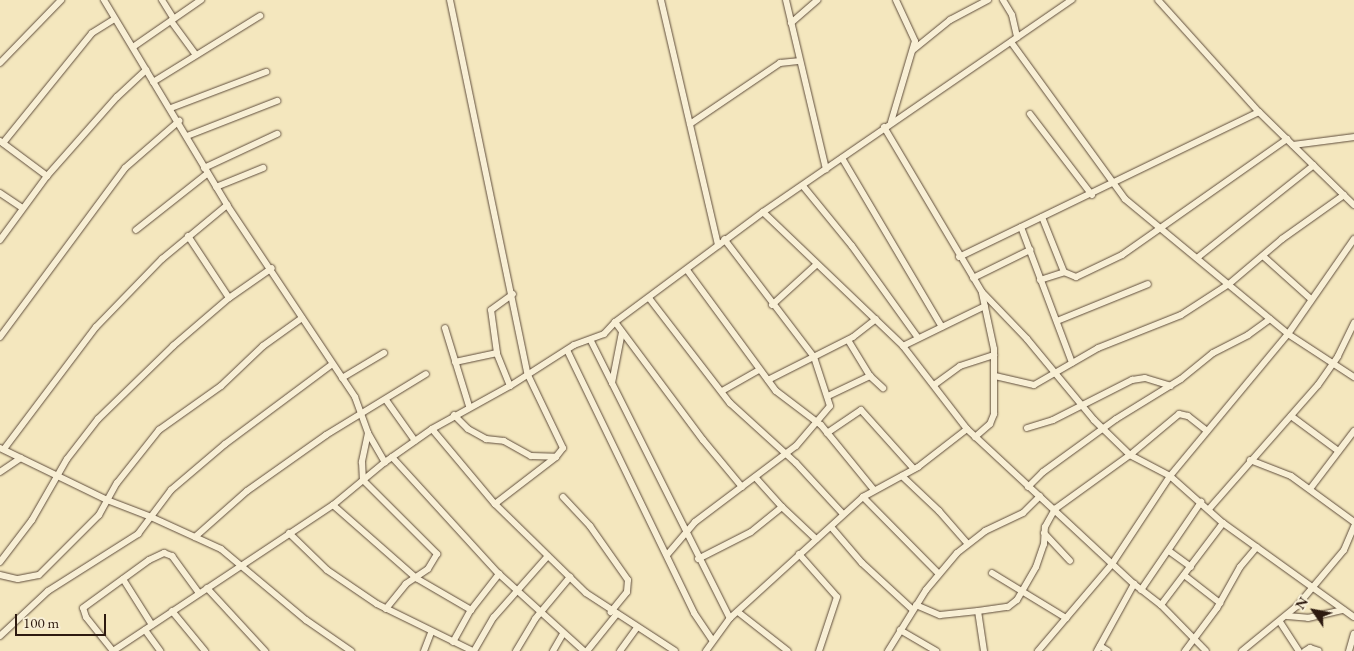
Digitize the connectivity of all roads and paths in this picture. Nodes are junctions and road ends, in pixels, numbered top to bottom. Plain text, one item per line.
1 (104, 0) edge
2 (162, 0) edge
3 (201, 0) edge
4 (450, 0) edge
5 (660, 0) edge
6 (786, 0) edge
7 (817, 0) edge
8 (896, 0) edge
9 (988, 0) edge
10 (1003, 0) edge
11 (1072, 0) edge
12 (1158, 0) edge
13 (57, 1) edge
14 (260, 16) dead end
15 (114, 19) junction
16 (173, 20) junction
17 (791, 23) junction
18 (1017, 37) junction
19 (1011, 42) junction
20 (133, 47) junction
21 (913, 50) junction
22 (196, 55) junction
23 (798, 61) junction
24 (0, 63) edge
25 (146, 70) junction
26 (266, 72) dead end
27 (153, 82) junction
28 (277, 101) dead end
29 (171, 108) junction
30 (1259, 112) junction
31 (1030, 114) dead end
32 (179, 121) junction
33 (891, 122) junction
34 (690, 124) junction
35 (884, 127) junction
36 (277, 134) dead end
37 (187, 136) junction
38 (1354, 137) edge
39 (1287, 139) junction
40 (1, 142) edge
41 (1293, 144) junction
42 (842, 158) junction
43 (1314, 165) junction
44 (263, 168) dead end
45 (826, 169) junction
46 (205, 171) junction
47 (47, 176) junction
48 (1114, 184) junction
49 (803, 186) junction
50 (216, 187) junction
51 (0, 193) edge
52 (1092, 196) junction
53 (1350, 200) edge
54 (227, 205) junction
55 (22, 208) junction
56 (762, 212) junction
57 (1042, 217) junction
58 (1159, 226) junction
59 (1021, 227) junction
60 (136, 230) dead end
61 (188, 236) junction
62 (724, 239) junction
63 (1354, 239) edge
64 (0, 240) edge
65 (718, 245) junction
66 (1030, 250) junction
67 (1263, 256) junction
68 (959, 257) junction
69 (1197, 258) junction
70 (816, 265) junction
71 (272, 268) junction
72 (688, 270) junction
73 (1064, 272) junction
74 (973, 278) junction
75 (1040, 280) junction
76 (1148, 284) dead end
77 (1229, 284) junction
78 (982, 292) junction
79 (513, 294) junction
80 (229, 298) junction
81 (649, 298) junction
82 (1311, 299) junction
83 (772, 305) junction
84 (985, 306) junction
85 (302, 318) junction
86 (1270, 318) junction
87 (876, 319) junction
88 (1057, 321) junction
89 (615, 322) junction
90 (1354, 323) edge
91 (942, 326) junction
92 (445, 328) dead end
93 (622, 332) junction
94 (1288, 334) junction
95 (0, 337) edge
96 (918, 338) junction
97 (848, 340) junction
98 (591, 341) junction
99 (903, 346) junction
100 (567, 350) junction
101 (384, 353) dead end
102 (497, 353) junction
103 (994, 355) junction
104 (814, 357) junction
105 (455, 362) junction
106 (1072, 363) junction
107 (331, 365) junction
108 (1333, 365) junction
109 (759, 370) junction
110 (1056, 373) junction
111 (426, 374) dead end
112 (528, 375) junction
113 (870, 376) junction
114 (994, 376) junction
115 (1354, 377) edge
116 (342, 378) junction
117 (768, 380) junction
118 (612, 383) junction
119 (934, 385) junction
120 (510, 386) junction
121 (1171, 386) junction
122 (884, 388) dead end
123 (722, 391) junction
124 (828, 396) junction
125 (386, 400) junction
126 (1080, 404) junction
127 (469, 406) junction
128 (363, 414) junction
129 (454, 415) junction
130 (1291, 416) junction
131 (818, 424) junction
132 (1027, 428) dead end
133 (432, 429) junction
134 (967, 429) junction
135 (1103, 429) junction
136 (1207, 430) junction
137 (1354, 431) edge
138 (368, 433) junction
139 (827, 433) junction
140 (975, 437) junction
141 (415, 441) junction
142 (2, 448) edge
143 (1337, 450) junction
144 (786, 454) junction
145 (1130, 455) junction
146 (392, 457) junction
147 (556, 457) junction
148 (21, 458) junction
149 (1250, 460) junction
150 (386, 462) junction
151 (914, 469) junction
152 (0, 472) edge
153 (58, 474) junction
154 (902, 476) junction
155 (1170, 476) junction
156 (755, 477) junction
157 (364, 480) junction
158 (742, 487) junction
159 (1028, 487) junction
160 (1310, 489) junction
161 (874, 490) junction
162 (1040, 496) junction
163 (562, 497) dead end
164 (863, 497) junction
165 (107, 500) junction
166 (1201, 502) junction
167 (495, 504) junction
168 (333, 505) junction
169 (782, 507) junction
170 (1055, 509) junction
171 (1209, 509) junction
172 (843, 514) junction
173 (152, 517) junction
174 (1354, 522) edge
175 (1223, 523) junction
176 (1354, 526) edge
177 (832, 528) junction
178 (684, 531) junction
179 (289, 533) junction
180 (1044, 534) junction
181 (195, 537) junction
182 (816, 539) junction
183 (967, 544) junction
184 (1256, 547) junction
185 (1169, 551) junction
186 (667, 554) junction
187 (798, 554) junction
188 (548, 556) junction
189 (698, 558) junction
190 (1070, 561) dead end
191 (0, 562) edge
192 (240, 564) junction
193 (1112, 564) junction
194 (1191, 566) junction
195 (992, 573) dead end
196 (499, 574) junction
197 (939, 574) junction
198 (0, 575) edge
199 (1184, 575) junction
200 (570, 577) junction
201 (416, 578) junction
202 (122, 579) junction
203 (1134, 584) junction
204 (207, 588) junction
205 (1312, 589) junction
206 (1141, 590) junction
207 (516, 591) junction
208 (1022, 592) junction
209 (199, 593) junction
210 (1220, 603) junction
211 (1162, 605) junction
212 (914, 608) junction
213 (386, 609) junction
214 (470, 610) junction
215 (1343, 610) junction
216 (172, 611) junction
217 (978, 611) junction
218 (541, 612) junction
219 (738, 612) junction
220 (614, 613) junction
221 (1287, 616) junction
222 (1354, 617) edge
223 (730, 618) junction
224 (1066, 618) junction
225 (1280, 622) junction
226 (152, 625) junction
227 (637, 628) junction
228 (145, 630) junction
229 (900, 630) junction
230 (431, 633) junction
231 (563, 634) junction
232 (1354, 634) edge
233 (0, 636) edge
234 (1194, 638) junction
235 (712, 640) junction
236 (453, 642) junction
237 (663, 645) junction
238 (1098, 648) edge
239 (465, 649) edge
240 (113, 651) edge
241 (160, 651) edge
242 (205, 651) edge
243 (265, 651) edge
244 (351, 651) edge
245 (424, 651) edge
246 (473, 651) edge
247 (516, 651) edge
248 (553, 651) edge
249 (586, 651) edge
250 (620, 651) edge
251 (658, 651) edge
252 (675, 651) edge
253 (706, 651) edge
254 (788, 651) edge
255 (819, 651) edge
256 (888, 651) edge
257 (936, 651) edge
258 (984, 651) edge
259 (1038, 651) edge
260 (1108, 651) edge
261 (1185, 651) edge
262 (1206, 651) edge
263 (1242, 651) edge
264 (1299, 651) edge
265 (1305, 651) edge
266 (1319, 651) edge
267 (1349, 651) edge

1 - 15 street
2 - 16 street
3 - 16 street
4 - 79 street
5 - 34 street
6 - 17 street
7 - 17 street
8 - 21 street
9 - 21 street
10 - 18 street
11 - 18 street
12 - 30 street
13 - 24 street
14 - 22 street
15 - 20 street
15 - 40 street
16 - 20 street
16 - 22 street
17 - 23 street
18 - 19 street
19 - 33 street
19 - 48 street
20 - 25 street
21 - 33 street
22 - 27 street
23 - 34 street
23 - 45 street
25 - 27 street
25 - 47 street
26 - 29 street
27 - 29 street
28 - 37 street
29 - 32 street
30 - 39 street
30 - 48 street
31 - 52 street
32 - 37 street
32 - 95 street
33 - 35 street
34 - 65 street
35 - 42 street
35 - 68 street
36 - 46 street
37 - 46 street
38 - 41 street
39 - 41 street
39 - 58 street
40 - 47 street
41 - 43 street
42 - 45 street
42 - 91 street
43 - 53 street
43 - 69 street
44 - 50 street
45 - 49 street
46 - 50 street
46 - 60 street
47 - 55 street
48 - 52 street
48 - 58 street
49 - 56 street
49 - 96 street
50 - 54 street
51 - 55 street
52 - 57 street
53 - 67 street
54 - 61 street
54 - 71 street
55 - 64 street
56 - 62 street
56 - 70 street
57 - 59 street
57 - 73 street
58 - 69 street
58 - 73 street
59 - 66 street
59 - 68 street
61 - 80 street
61 - 142 street
62 - 65 street
62 - 83 street
63 - 82 street
65 - 72 street
66 - 74 street
66 - 75 street
67 - 77 street
67 - 82 street
68 - 74 street
69 - 77 street
70 - 83 street
70 - 87 street
71 - 80 street
71 - 85 street
72 - 81 street
72 - 109 street
73 - 75 street
74 - 78 street
75 - 88 street
76 - 88 street
77 - 86 street
77 - 106 street
78 - 84 street
78 - 110 street
79 - 102 street
79 - 112 street
80 - 153 street
81 - 89 street
81 - 123 street
82 - 94 street
83 - 104 street
84 - 91 street
84 - 103 street
85 - 107 street
85 - 165 street
86 - 94 street
86 - 121 street
87 - 97 street
87 - 99 street
88 - 106 street
89 - 93 street
89 - 98 street
90 - 108 street
91 - 96 street
92 - 105 street
93 - 118 street
93 - 158 street
94 - 108 street
94 - 136 street
96 - 99 street
97 - 104 street
97 - 113 street
98 - 100 street
98 - 118 street
99 - 119 street
100 - 112 street
100 - 186 street
101 - 116 street
102 - 105 street
102 - 120 street
103 - 114 street
103 - 119 street
104 - 117 street
104 - 124 street
105 - 127 street
106 - 110 street
107 - 116 street
107 - 173 street
108 - 115 street
108 - 130 street
109 - 117 street
109 - 123 street
110 - 114 street
110 - 126 street
111 - 125 street
112 - 120 street
112 - 147 street
113 - 122 street
113 - 124 street
114 - 140 street
116 - 128 street
117 - 131 street
118 - 178 street
119 - 134 street
120 - 127 street
121 - 126 street
121 - 135 street
123 - 144 street
124 - 131 street
125 - 128 street
125 - 141 street
126 - 132 street
126 - 135 street
127 - 129 street
128 - 138 street
128 - 181 street
129 - 133 street
129 - 147 street
130 - 143 street
130 - 149 street
131 - 139 street
131 - 144 street
133 - 141 street
133 - 167 street
134 - 140 street
134 - 151 street
135 - 145 street
135 - 159 street
136 - 145 street
136 - 155 street
137 - 143 street
138 - 150 street
138 - 157 street
139 - 151 street
139 - 161 street
140 - 159 street
141 - 146 street
142 - 148 street
143 - 160 street
144 - 156 street
144 - 172 street
145 - 155 street
145 - 170 street
146 - 150 street
146 - 196 street
147 - 167 street
148 - 152 street
148 - 153 street
149 - 160 street
149 - 171 street
150 - 157 street
151 - 154 street
153 - 165 street
153 - 191 street
154 - 161 street
154 - 183 street
155 - 166 street
155 - 193 street
156 - 158 street
156 - 169 street
157 - 168 street
157 - 201 street
158 - 178 street
159 - 162 street
160 - 174 street
161 - 164 street
162 - 170 street
162 - 183 street
163 - 220 street
164 - 172 street
164 - 197 street
165 - 173 street
165 - 198 street
166 - 171 street
166 - 185 street
167 - 188 street
168 - 179 street
168 - 201 street
169 - 182 street
169 - 189 street
170 - 180 street
170 - 193 street
171 - 175 street
172 - 177 street
173 - 181 street
173 - 233 street
175 - 184 street
175 - 194 street
176 - 205 street
177 - 182 street
177 - 212 street
178 - 186 street
178 - 189 street
179 - 192 street
179 - 213 street
180 - 190 street
180 - 208 street
181 - 192 street
182 - 187 street
183 - 197 street
184 - 205 street
184 - 210 street
185 - 194 street
185 - 206 street
186 - 235 street
187 - 219 street
187 - 255 street
188 - 200 street
188 - 207 street
189 - 223 street
192 - 204 street
192 - 244 street
193 - 203 street
193 - 224 street
194 - 199 street
195 - 208 street
196 - 207 street
196 - 214 street
197 - 212 street
199 - 210 street
199 - 211 street
200 - 218 street
200 - 220 street
201 - 213 street
201 - 214 street
202 - 209 street
202 - 226 street
202 - 240 street
203 - 206 street
203 - 238 street
204 - 209 street
204 - 243 street
205 - 215 street
205 - 221 street
206 - 211 street
207 - 218 street
207 - 246 street
208 - 217 street
208 - 224 street
209 - 216 street
210 - 234 street
211 - 234 street
212 - 217 street
212 - 229 street
213 - 230 street
214 - 236 street
215 - 221 street
215 - 222 street
216 - 226 street
216 - 242 street
217 - 258 street
218 - 231 street
218 - 247 street
219 - 223 street
219 - 254 street
220 - 227 street
220 - 249 street
221 - 225 street
223 - 235 street
224 - 259 street
225 - 263 street
225 - 264 street
226 - 228 street
227 - 237 street
227 - 250 street
228 - 240 street
228 - 241 street
229 - 256 street
229 - 257 street
230 - 236 street
230 - 245 street
231 - 248 street
231 - 249 street
232 - 267 street
234 - 261 street
234 - 262 street
235 - 253 street
236 - 239 street
237 - 251 street
237 - 252 street
238 - 260 street
239 - 246 street
265 - 266 street

